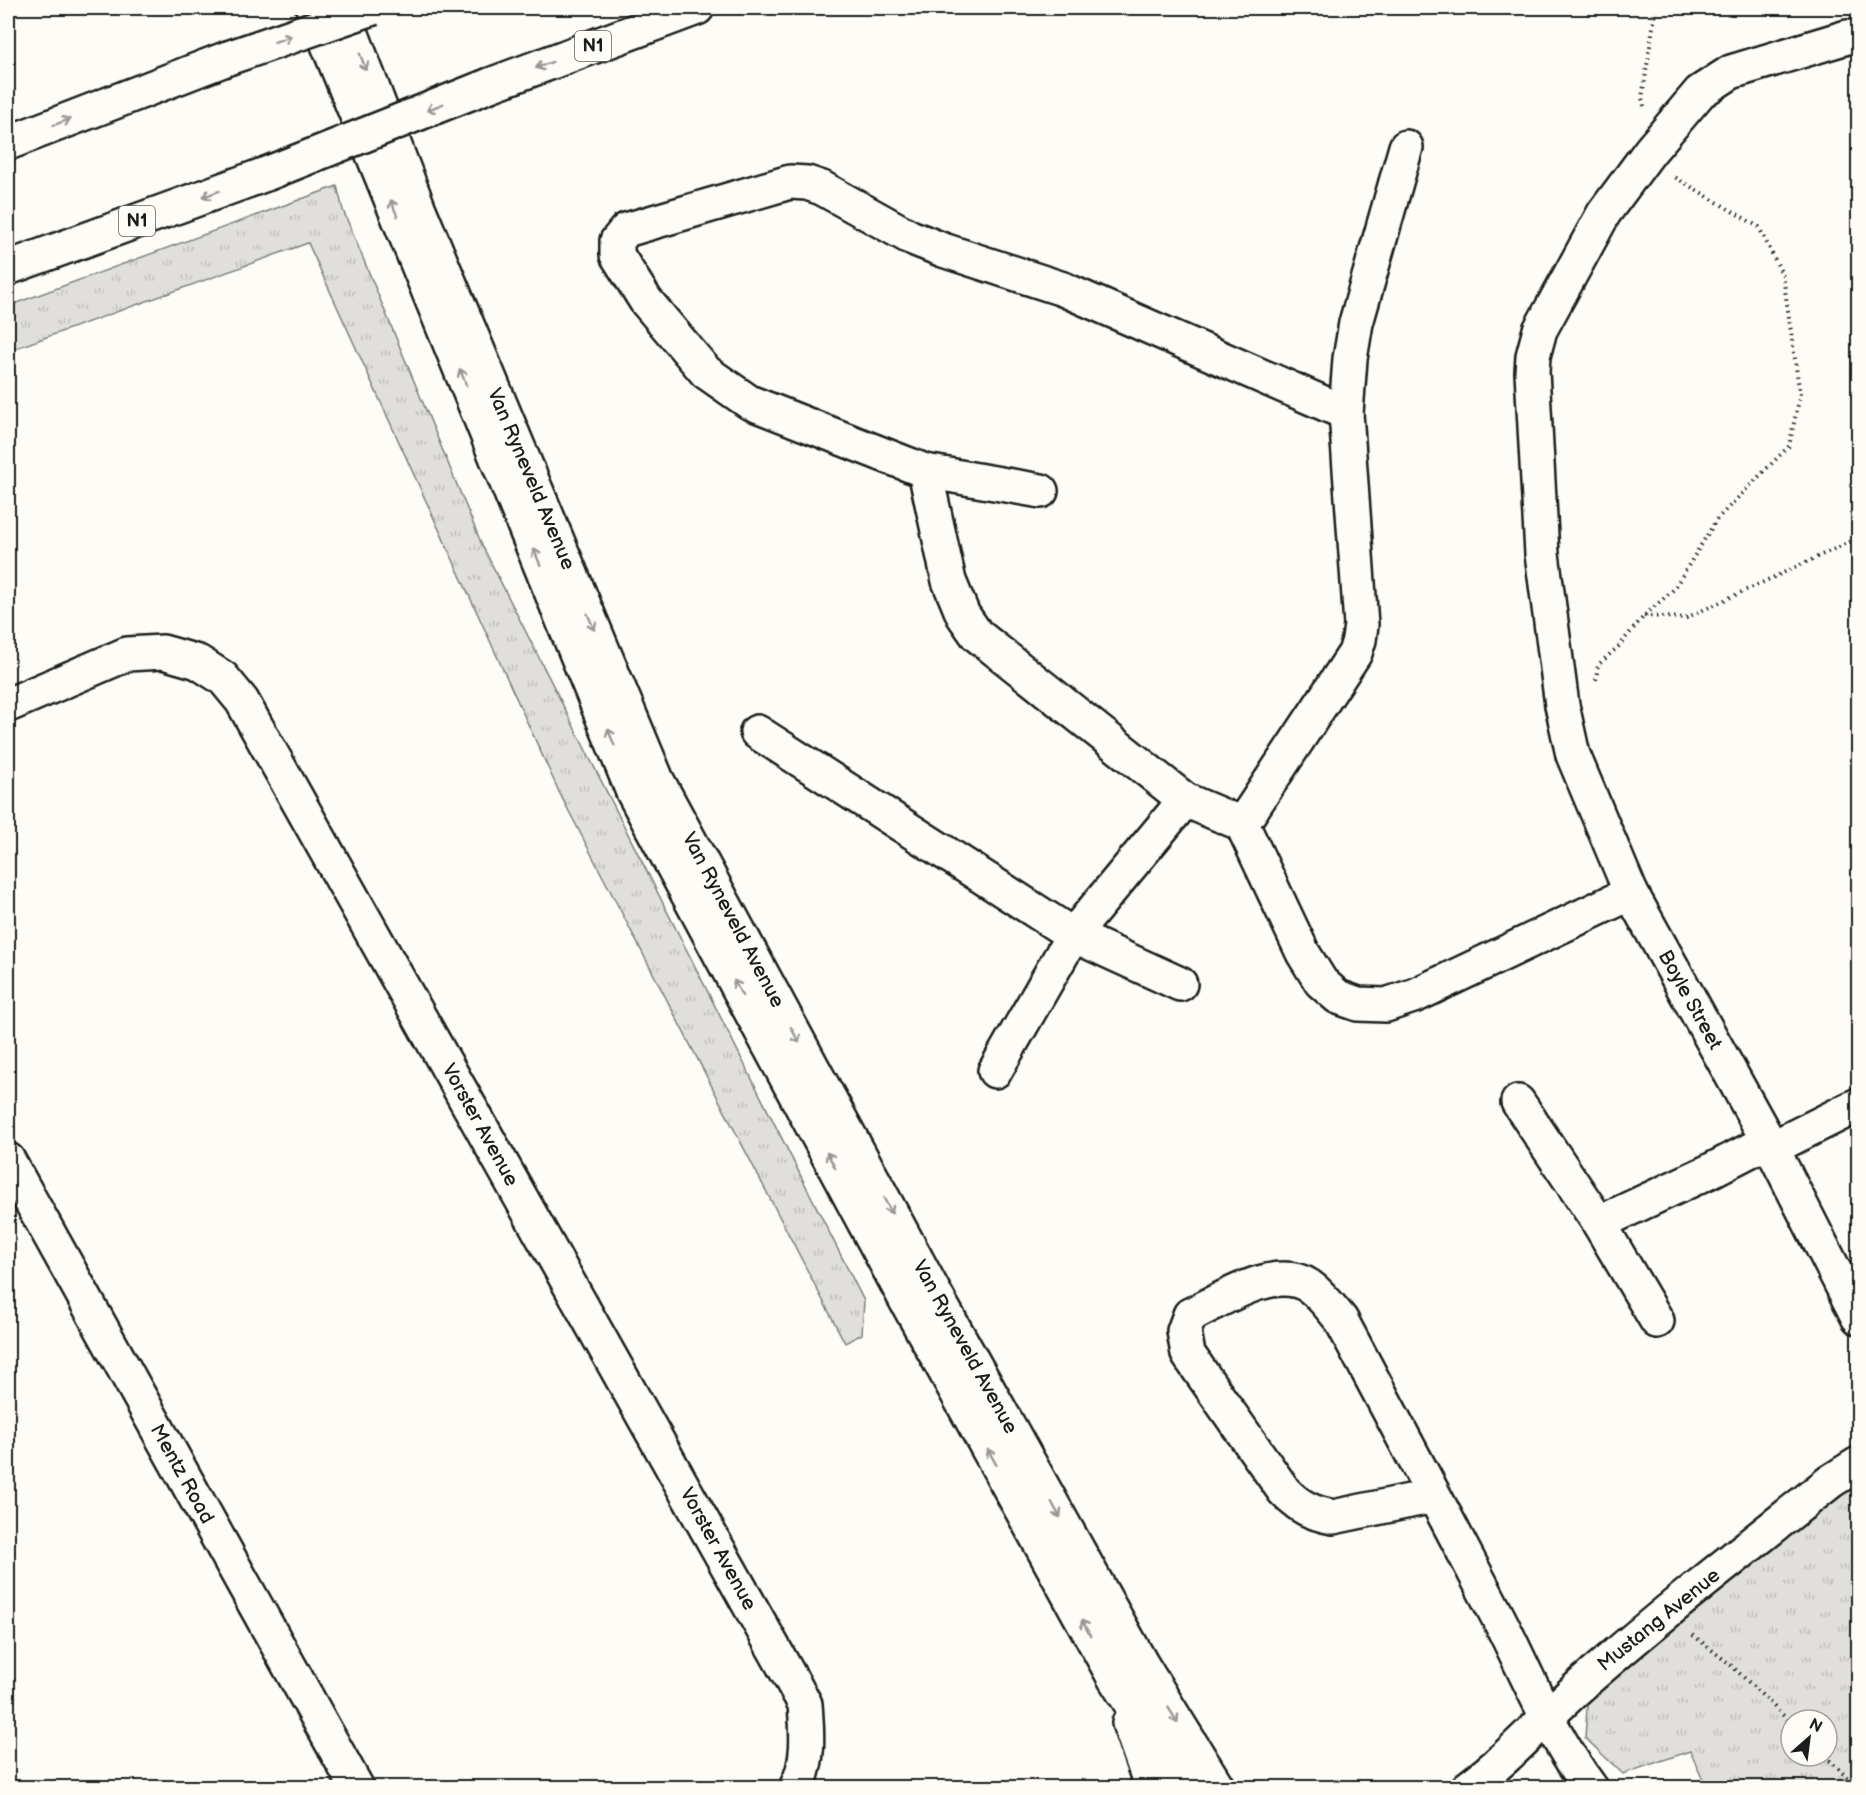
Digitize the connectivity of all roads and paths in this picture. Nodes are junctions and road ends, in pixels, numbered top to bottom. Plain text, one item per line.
1 (313, 8) edge
2 (342, 8) edge
3 (373, 8) edge
4 (697, 8) edge
5 (1656, 8) edge
6 (1846, 37) dead end
7 (8, 143) edge
8 (1406, 147) dead end
9 (1650, 151) junction
10 (8, 268) edge
11 (1346, 414) junction
12 (925, 471) junction
13 (1041, 491) dead end
14 (1858, 538) edge
15 (1644, 616) junction
16 (1595, 686) dead end
17 (8, 705) edge
18 (758, 732) dead end
19 (1185, 800) junction
20 (1242, 824) junction
21 (1631, 893) junction
22 (1073, 935) junction
23 (1180, 984) dead end
24 (995, 1071) dead end
25 (1518, 1101) dead end
26 (1858, 1105) edge
27 (1770, 1144) junction
28 (8, 1160) edge
29 (1599, 1223) junction
30 (1858, 1317) edge
31 (1657, 1321) dead end
32 (1858, 1464) edge
33 (1434, 1496) junction
34 (1667, 1612) junction
35 (1115, 1679) junction
36 (1779, 1711) edge
37 (1548, 1718) junction
38 (1837, 1768) edge
39 (357, 1788) edge
40 (796, 1788) edge
41 (1152, 1788) edge
42 (1185, 1788) edge
43 (1218, 1788) edge
44 (1468, 1788) edge
45 (1591, 1788) edge
46 (1858, 1788) edge

35 -> 1 main road, Van Ryneveld Avenue
2 -> 43 main road, Van Ryneveld Avenue
7 -> 3 main road, bridge
4 -> 10 main road, N1, bridge
5 - 9 path
6 - 9 main road, Boyle Street
8 - 11 main road
9 - 15 path
9 - 21 main road, Boyle Street
11 - 12 main road
11 - 20 main road
12 - 13 main road
12 - 19 main road
14 - 15 path
15 - 16 path
17 - 40 main road, Vorster Avenue
18 - 22 main road
19 - 20 main road
19 - 22 main road
20 - 21 main road
21 - 27 main road, Boyle Street
22 - 23 main road
22 - 24 main road
25 - 29 main road
26 - 27 main road
27 - 29 main road
27 - 30 main road, Boyle Street
28 - 39 main road, Mentz Road
29 - 31 main road
32 - 34 main road, Mustang Avenue
33 - 33 main road
33 - 37 main road
34 - 36 path
34 - 37 main road, Mustang Avenue
35 - 41 main road
35 - 42 main road, Van Ryneveld Avenue
37 - 44 main road, Mustang Avenue
37 - 45 main road
38 - 46 path

